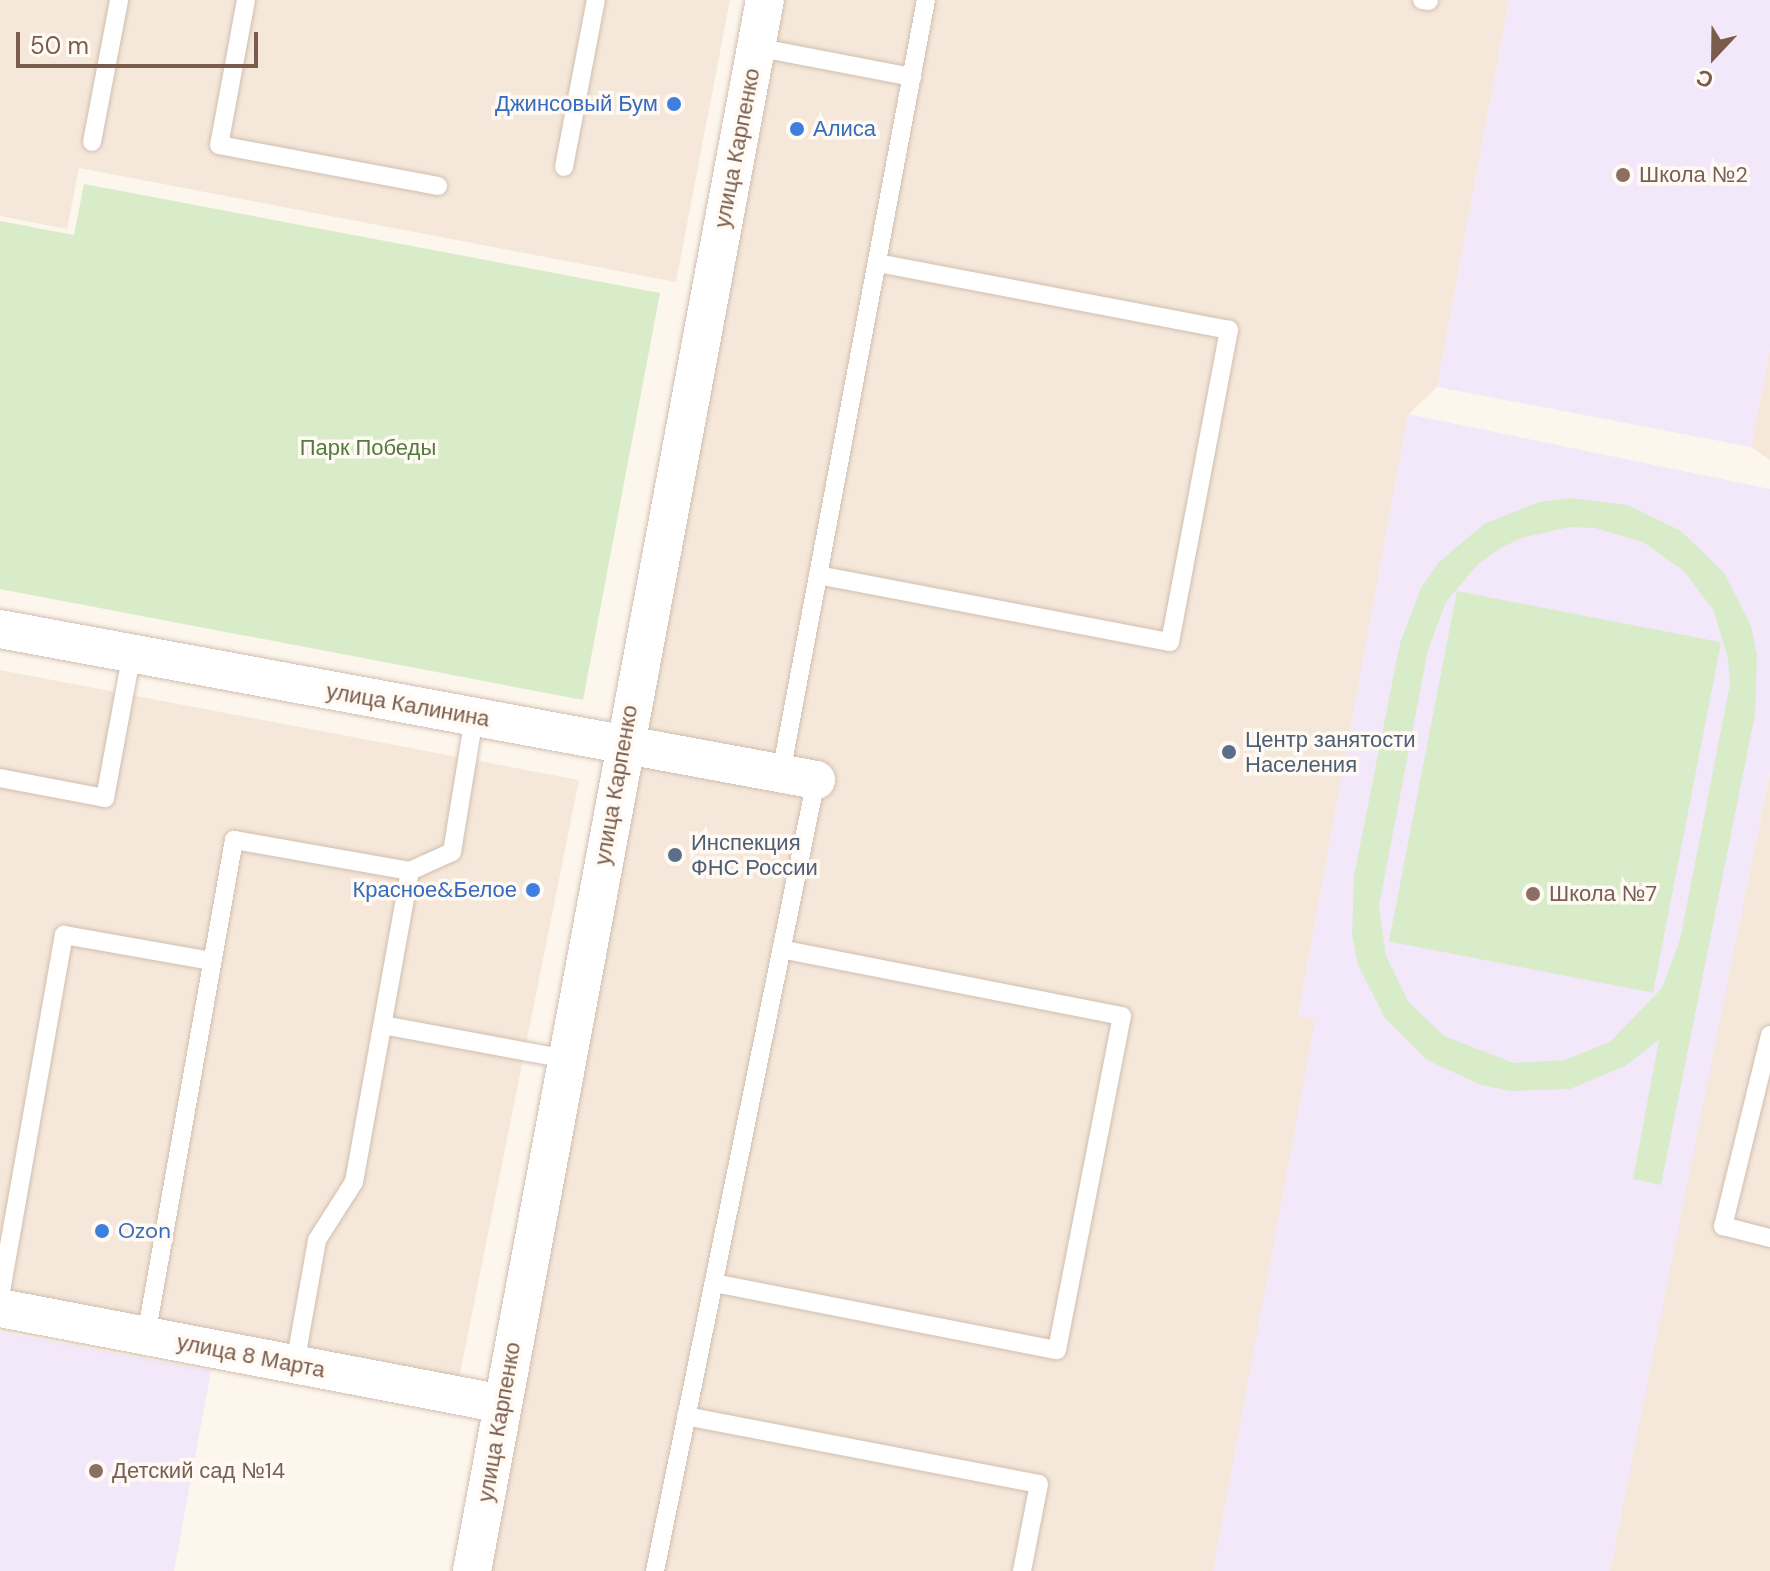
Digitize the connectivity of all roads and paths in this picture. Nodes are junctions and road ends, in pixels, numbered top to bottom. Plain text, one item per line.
1 (119, 0) edge
2 (246, 0) edge
3 (596, 0) edge
4 (765, 0) edge
5 (926, 0) edge
6 (756, 47) junction
7 (912, 77) junction
8 (92, 142) dead end
9 (564, 167) dead end
10 (438, 186) dead end
11 (877, 263) junction
12 (818, 575) junction
13 (0, 629) edge
14 (132, 653) junction
15 (474, 717) junction
16 (624, 744) junction
17 (799, 776) junction
18 (0, 778) edge
19 (410, 871) junction
20 (782, 949) junction
21 (212, 961) junction
22 (383, 1025) junction
23 (1770, 1035) edge
24 (566, 1059) junction
25 (1770, 1238) edge
26 (714, 1283) junction
27 (0, 1297) edge
28 (0, 1308) edge
29 (146, 1336) junction
30 (295, 1364) junction
31 (503, 1404) junction
32 (686, 1416) junction
33 (472, 1571) edge
34 (655, 1571) edge
35 (1022, 1571) edge

1 - 8 lane
2 - 10 lane
3 - 9 lane
4 - 6 street, улица Карпенко
5 - 7 lane
6 - 7 lane
6 - 16 street, улица Карпенко
7 - 11 lane
11 - 12 lane
11 - 12 lane
12 - 17 lane
13 - 14 street, улица Калинина
14 - 15 street, улица Калинина
14 - 18 lane
15 - 16 street, улица Калинина
15 - 19 lane
16 - 17 street, улица Калинина
16 - 24 street, улица Карпенко
17 - 20 lane
19 - 21 lane
19 - 22 lane
20 - 26 lane
20 - 26 lane
21 - 27 lane
21 - 29 lane
22 - 24 lane
22 - 30 lane
23 - 25 lane
24 - 31 street, улица Карпенко
26 - 32 lane
28 - 29 street, улица 8 Марта
29 - 30 street, улица 8 Марта
30 - 31 street, улица 8 Марта
31 - 33 street, улица Карпенко
32 - 34 lane
32 - 35 lane

